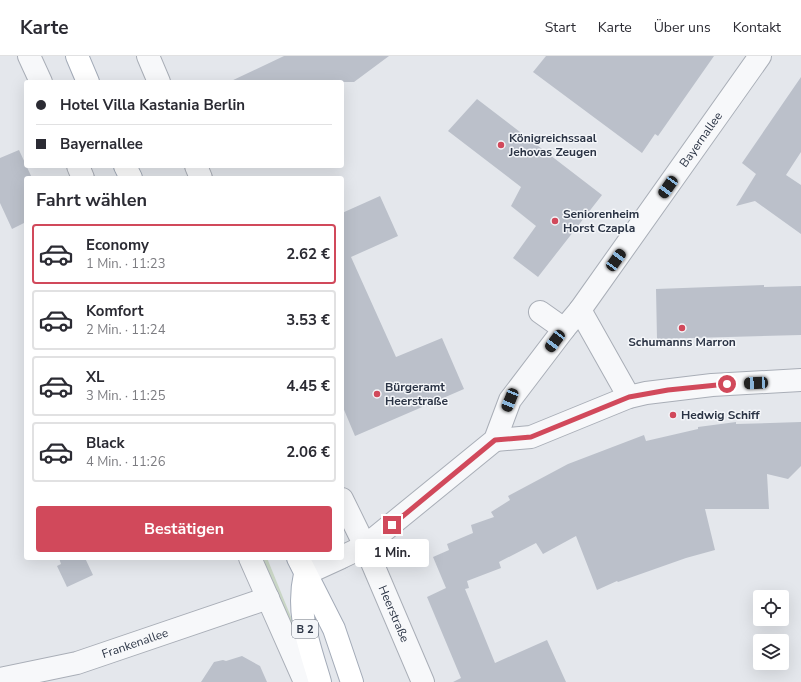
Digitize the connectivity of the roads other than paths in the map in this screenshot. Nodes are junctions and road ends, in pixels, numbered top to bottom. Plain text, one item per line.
1 (29, 56) edge
2 (77, 56) edge
3 (760, 56) edge
4 (152, 57) edge
5 (40, 80) edge
6 (87, 80) edge
7 (158, 80) edge
8 (580, 310) junction
9 (540, 312) dead end
10 (564, 329) junction
11 (801, 380) edge
12 (629, 397) junction
13 (495, 440) junction
14 (344, 503) edge
15 (365, 546) junction
16 (344, 556) edge
17 (251, 560) edge
18 (331, 560) edge
19 (302, 566) edge
20 (268, 598) junction
21 (0, 679) edge
22 (305, 682) edge
23 (320, 682) edge
24 (352, 682) edge
25 (423, 682) edge

1 - 5 street
2 - 6 main road
3 - 8 street, Bayernallee
4 - 7 street
8 - 10 street, Bayernallee
8 - 12 street
9 - 10 street
10 - 13 street, Bayernallee
11 - 12 street
12 - 13 street
13 - 15 street
14 - 15 street, Heerstraße
15 - 16 street
15 - 25 street, Heerstraße
17 - 20 street
18 - 19 street
19 - 23 main road, B 2
19 - 24 main road, B 2
20 - 21 street, Frankenallee
20 - 22 street

